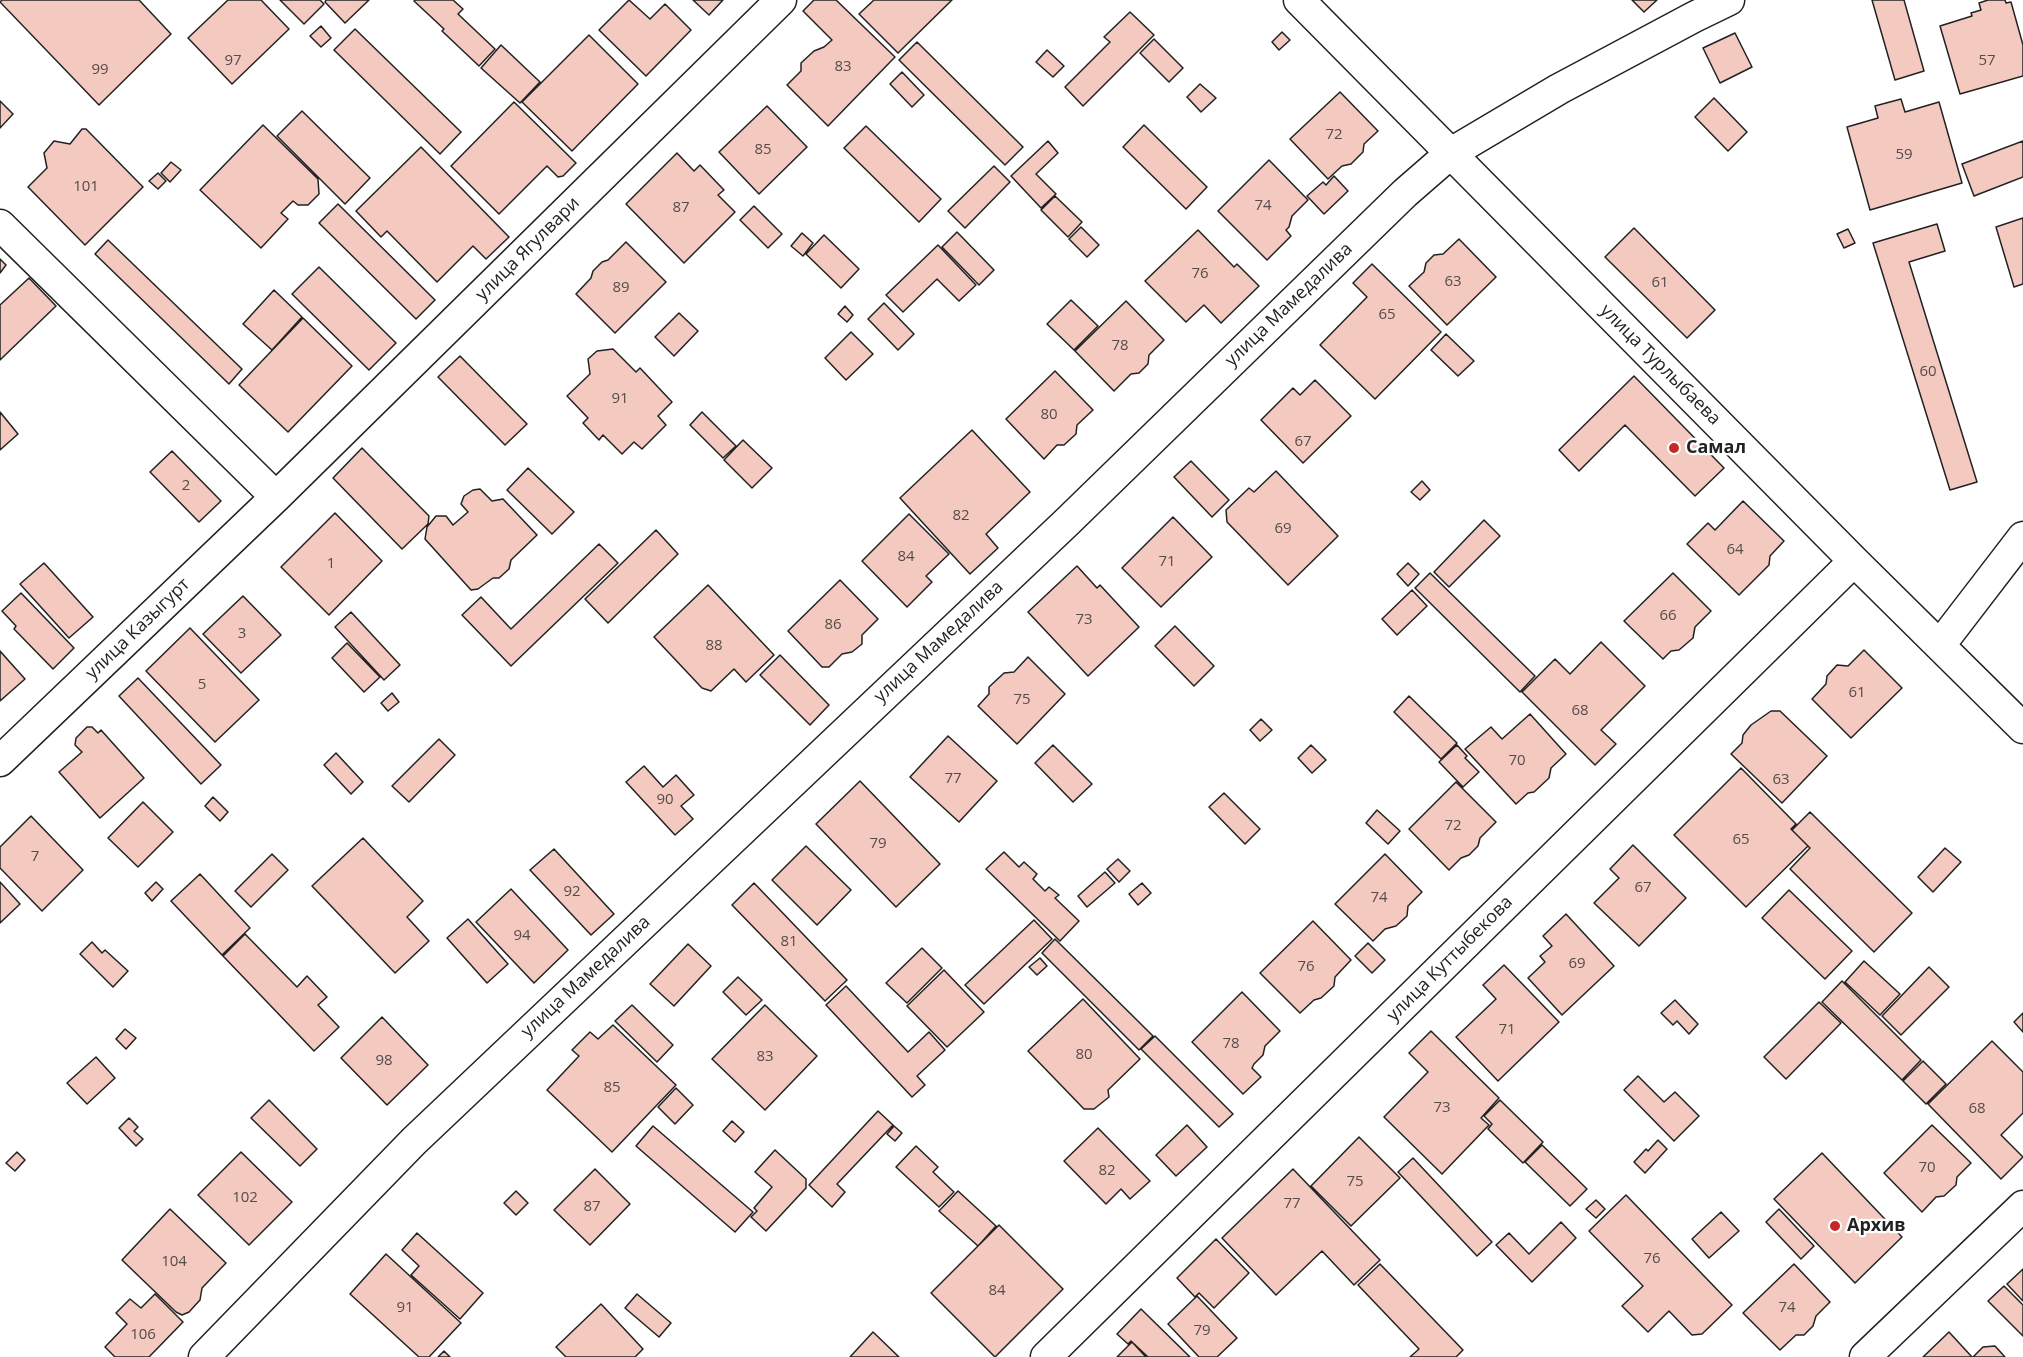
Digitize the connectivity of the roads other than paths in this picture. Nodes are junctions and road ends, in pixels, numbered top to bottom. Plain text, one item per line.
1 (781, 0) edge
2 (1299, 0) edge
3 (1729, 0) edge
4 (1451, 153) junction
5 (0, 225) edge
6 (276, 497) junction
7 (2023, 537) edge
8 (1854, 561) junction
9 (1940, 645) junction
10 (2023, 728) edge
11 (0, 762) edge
12 (2023, 1206) edge
13 (204, 1357) edge
14 (1046, 1357) edge
15 (1865, 1357) edge

1 - 6 street, улица Ягулвари
2 - 4 street, улица Турлыбаева
3 - 4 street, улица Мамедалива
4 - 8 street, улица Турлыбаева
4 - 13 street, улица Мамедалива
5 - 6 street
6 - 11 street, улица Казыгурт
7 - 9 street
8 - 9 street, улица Турлыбаева
8 - 14 street, улица Куттыбекова
9 - 10 street, улица Турлыбаева
12 - 15 street

